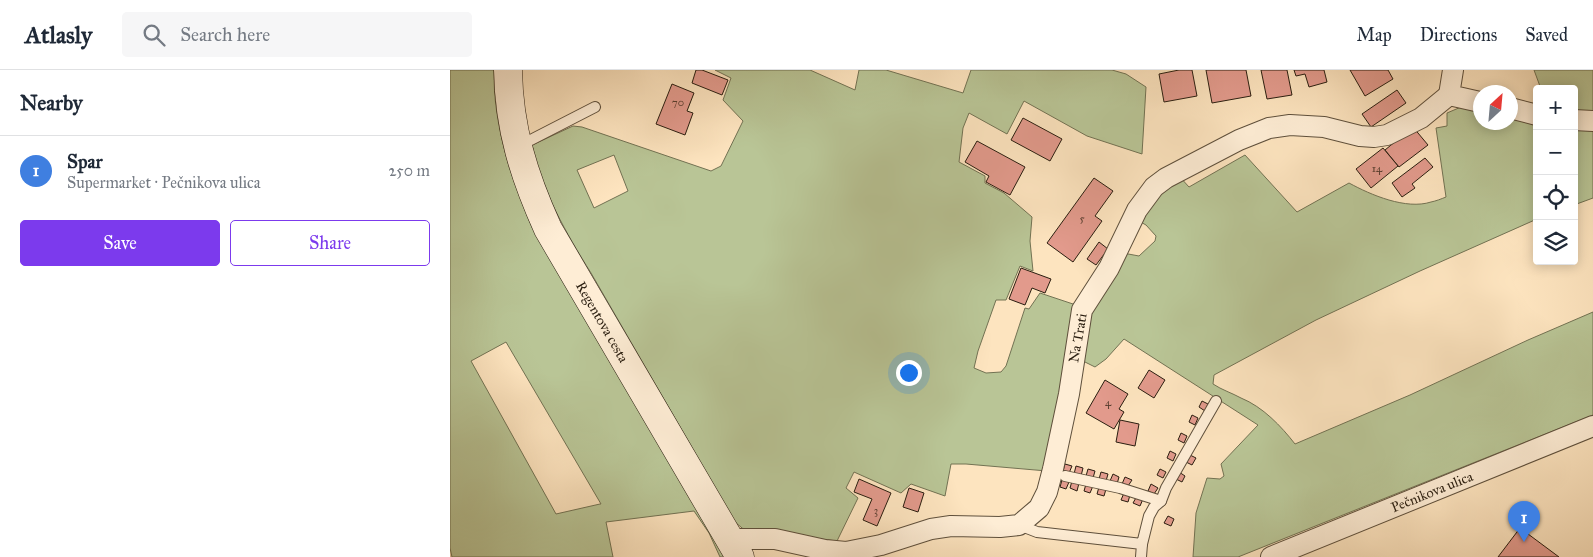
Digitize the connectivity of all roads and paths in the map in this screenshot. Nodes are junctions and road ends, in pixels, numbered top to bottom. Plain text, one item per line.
1 (508, 70) edge
2 (1453, 70) edge
3 (1449, 95) junction
4 (1473, 100) edge
5 (595, 107) dead end
6 (1518, 110) edge
7 (1533, 113) edge
8 (1578, 120) edge
9 (1593, 121) edge
10 (518, 147) junction
11 (1216, 401) dead end
12 (1593, 426) edge
13 (1065, 476) dead end
14 (1161, 501) junction
15 (1019, 525) junction
16 (1142, 544) junction
17 (734, 548) edge
18 (1140, 557) edge
19 (1271, 557) edge

1 - 10 street, Regentova cesta
2 - 3 street
3 - 4 street
3 - 15 street, Na Trati
5 - 10 lane
6 - 7 street
8 - 9 street
10 - 17 street, Regentova cesta
11 - 14 lane
12 - 19 street, Pečnikova ulica
13 - 14 lane
14 - 16 lane
15 - 16 lane
15 - 17 street
16 - 18 lane

